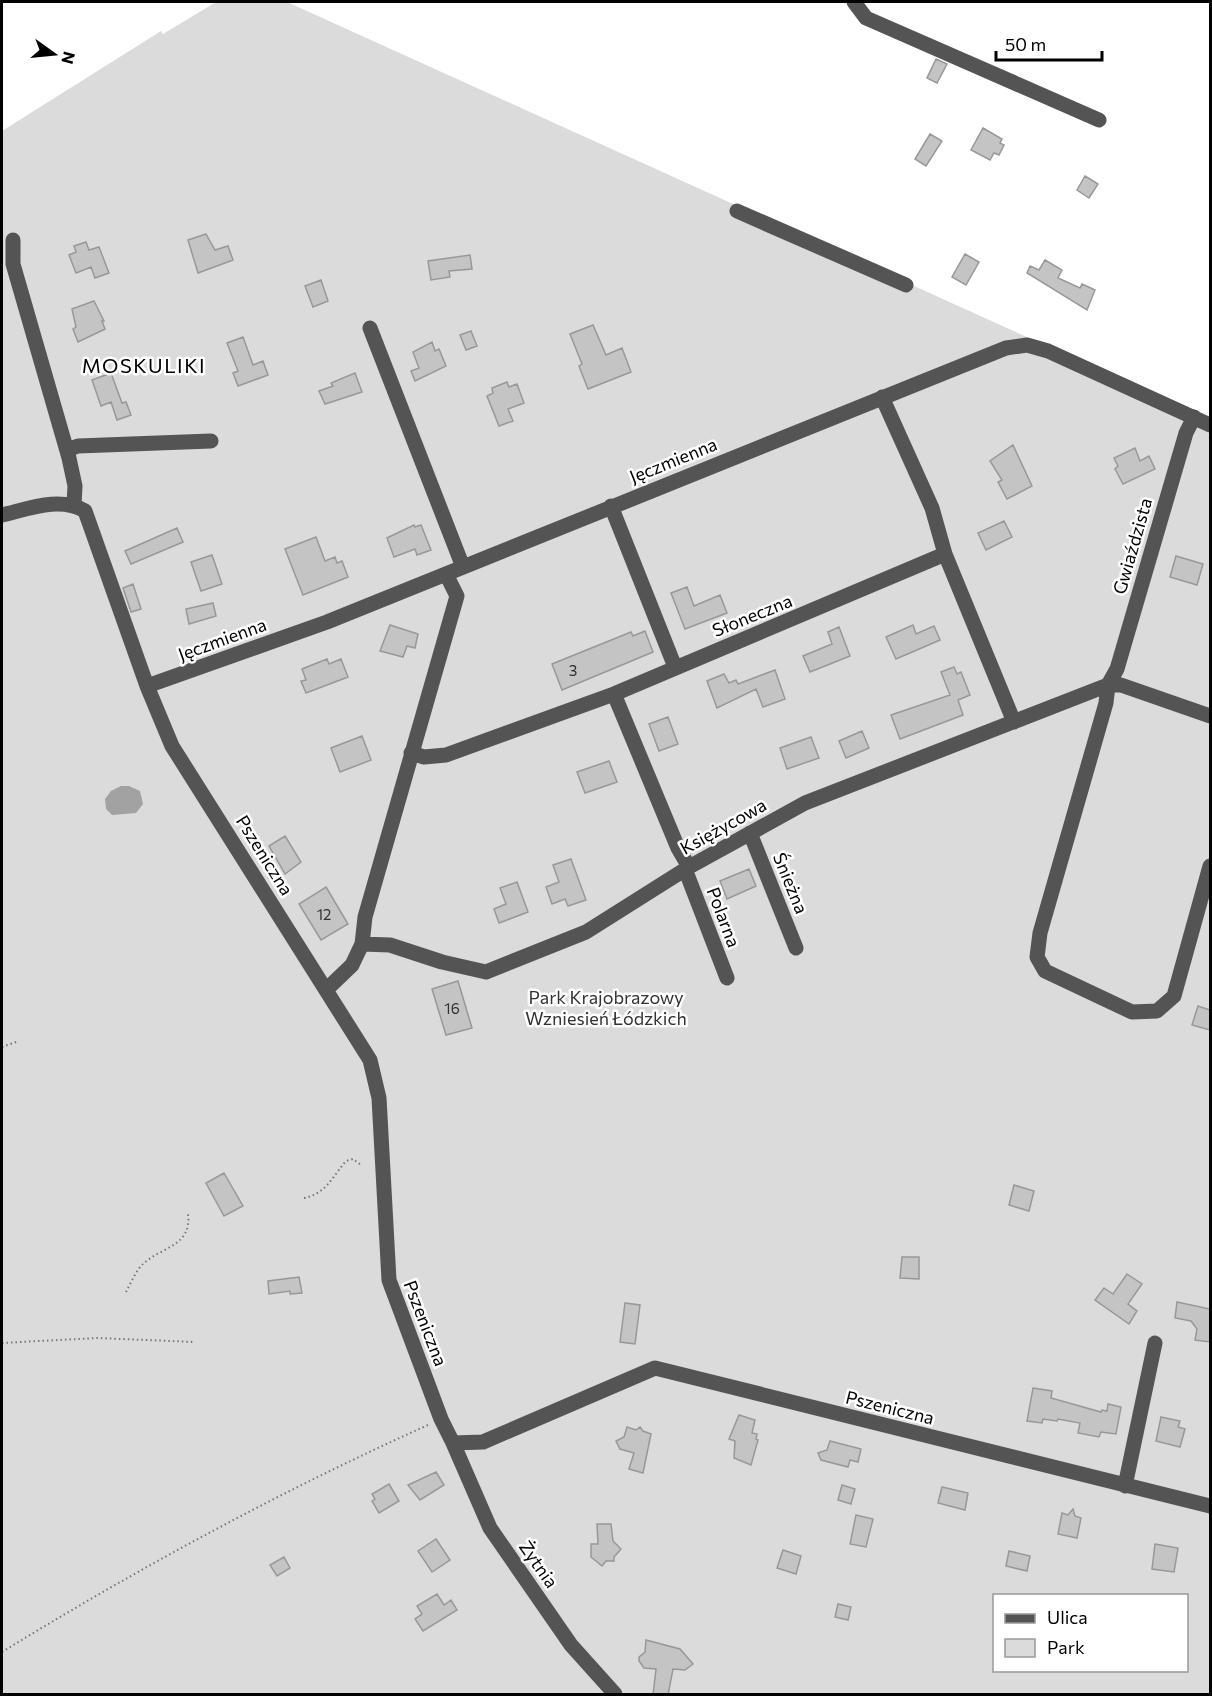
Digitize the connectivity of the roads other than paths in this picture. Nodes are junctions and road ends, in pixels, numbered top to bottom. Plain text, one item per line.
1 (854, 2) edge
2 (1100, 120) dead end
3 (737, 211) dead end
4 (13, 240) dead end
5 (906, 285) dead end
6 (370, 328) dead end
7 (882, 397) junction
8 (1194, 417) junction
9 (1210, 425) edge
10 (211, 441) dead end
11 (67, 450) junction
12 (74, 505) junction
13 (611, 506) junction
14 (2, 515) edge
15 (945, 554) junction
16 (463, 567) junction
17 (446, 574) junction
18 (675, 667) junction
19 (1108, 685) junction
20 (147, 686) junction
21 (614, 694) junction
22 (1210, 716) edge
23 (1014, 722) junction
24 (411, 753) junction
25 (750, 833) junction
26 (1210, 866) edge
27 (687, 868) junction
28 (362, 944) junction
29 (796, 948) dead end
30 (727, 978) dead end
31 (327, 989) junction
32 (1155, 1343) dead end
33 (453, 1443) junction
34 (1125, 1486) junction
35 (1210, 1506) edge
36 (615, 1695) edge

1 - 2 street
3 - 5 street
4 - 11 street
6 - 16 street
7 - 8 street, Jęczmienna
7 - 13 street, Jęczmienna
7 - 15 street
8 - 9 street, Jęczmienna
8 - 19 street, Gwiaździsta
10 - 11 street
11 - 12 street
12 - 14 street
12 - 20 street, Pszeniczna
13 - 16 street, Jęczmienna
13 - 18 street
15 - 18 street, Słoneczna
15 - 23 street
16 - 17 street, Jęczmienna
17 - 20 street, Jęczmienna
17 - 24 street
18 - 21 street, Słoneczna
19 - 22 street
19 - 23 street, Księżycowa
19 - 26 street, Gwiaździsta
20 - 31 street, Pszeniczna
21 - 24 street, Słoneczna
21 - 27 street, Polarna
23 - 25 street, Księżycowa
24 - 28 street
25 - 27 street, Księżycowa
25 - 29 street, Śnieżna
27 - 28 street, Księżycowa
27 - 30 street, Polarna
28 - 31 street
31 - 33 street, Pszeniczna
32 - 34 street
33 - 34 street, Pszeniczna
33 - 36 street, Żytnia
34 - 35 street, Pszeniczna

